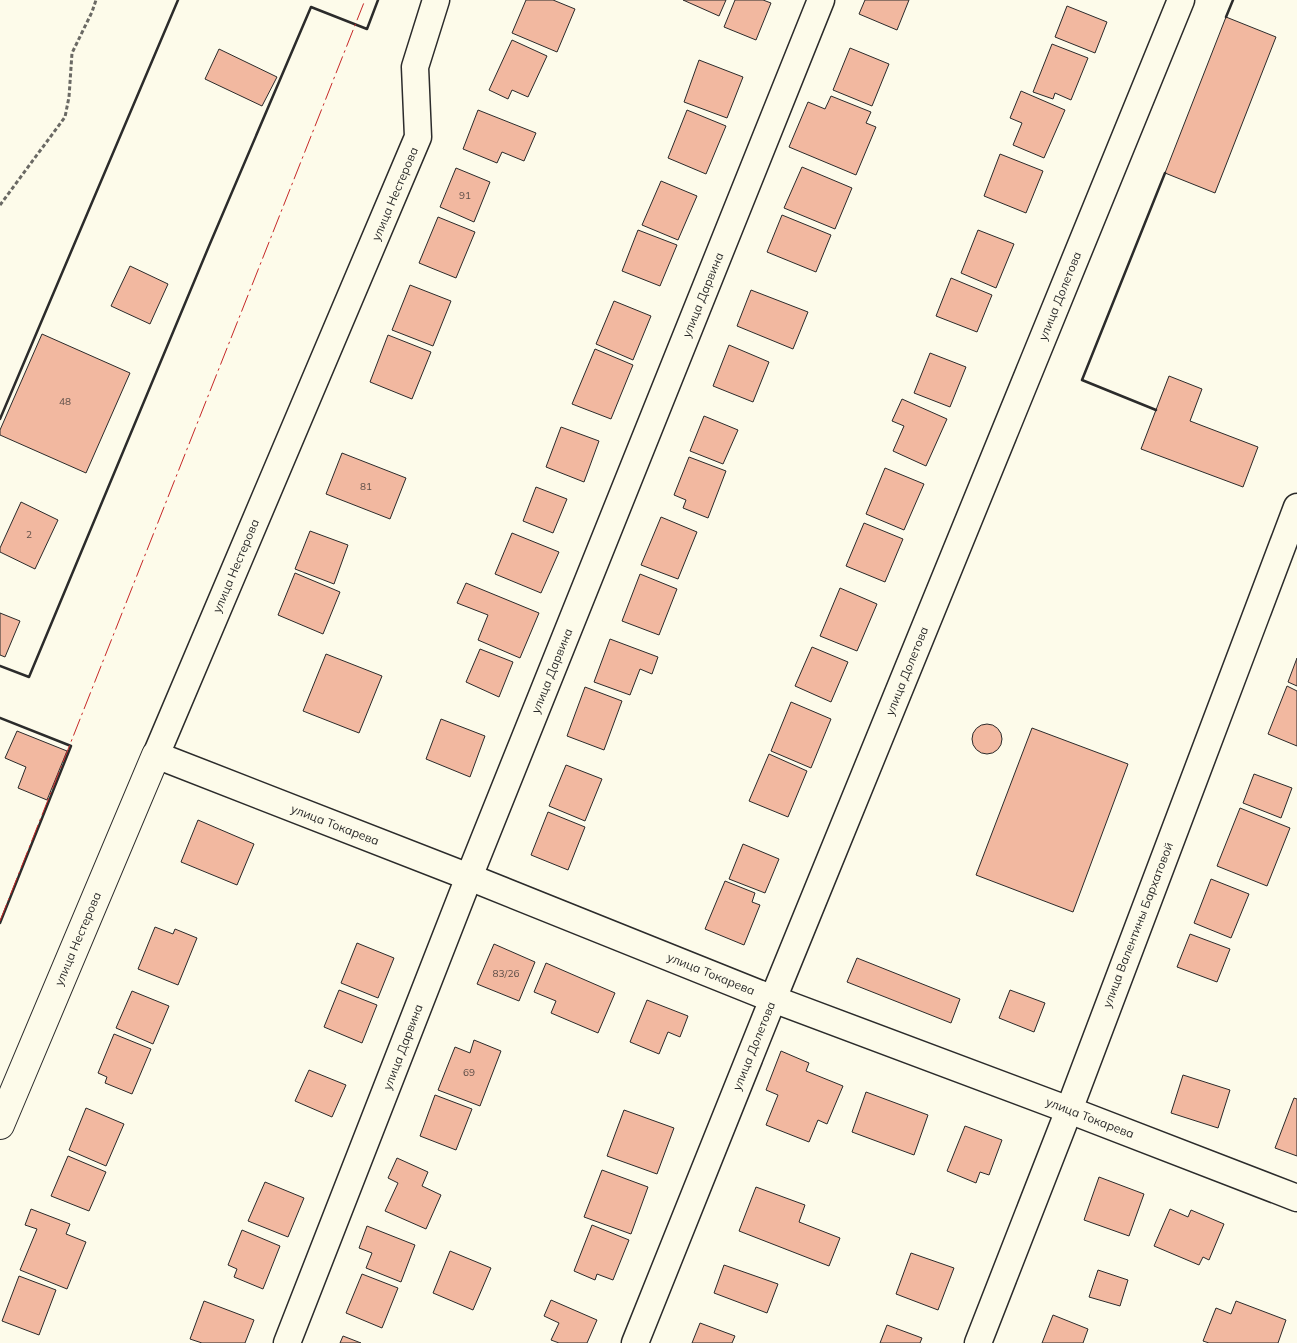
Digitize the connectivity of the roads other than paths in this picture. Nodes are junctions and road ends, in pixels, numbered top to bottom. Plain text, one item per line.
1 (436, 0) edge
2 (821, 0) edge
3 (1181, 0) edge
4 (1297, 507) edge
5 (156, 755) junction
6 (469, 877) junction
7 (773, 999) junction
8 (1069, 1110) junction
9 (0, 1125) edge
10 (1297, 1198) edge
11 (287, 1343) edge
12 (635, 1343) edge
13 (978, 1343) edge

1 - 5 street, улица Нестерова
2 - 6 street, улица Дарвина
3 - 7 street, улица Долетова
4 - 8 street, улица Валентины Бархатовой
5 - 6 street, улица Токарева
5 - 9 street, улица Нестерова
6 - 7 street, улица Токарева
6 - 11 street, улица Дарвина
7 - 8 street, улица Токарева
7 - 12 street, улица Долетова
8 - 10 street, улица Токарева
8 - 13 street, улица Валентины Бархатовой

